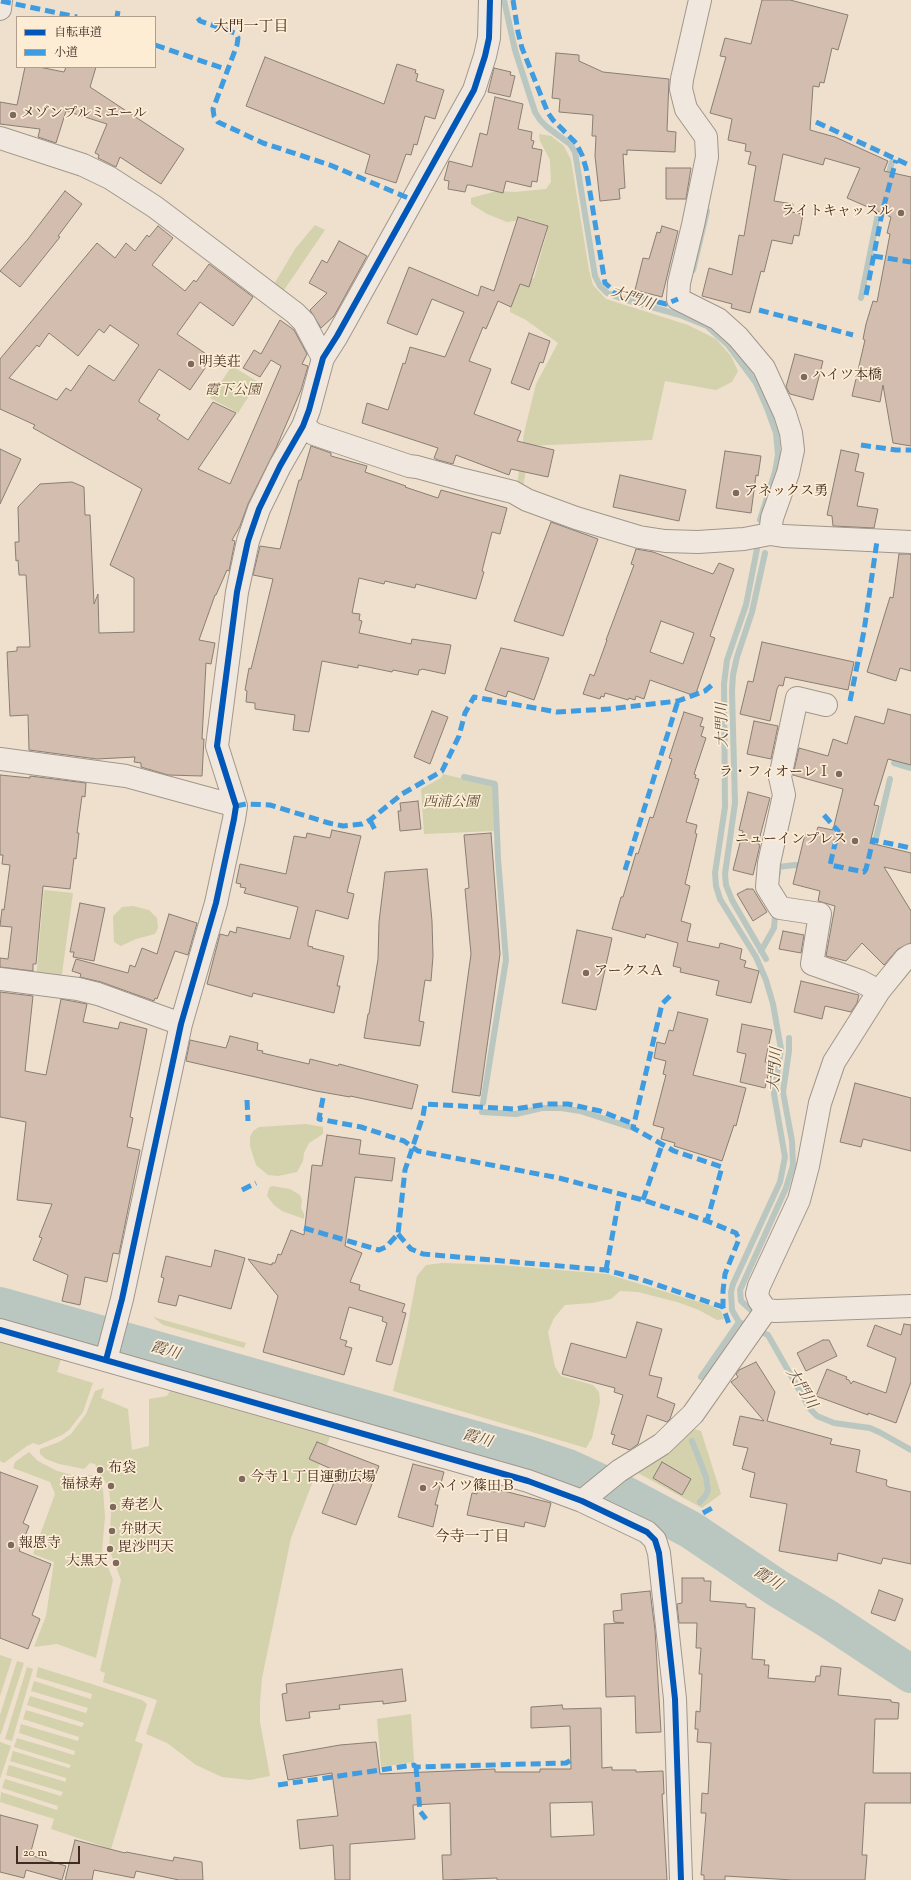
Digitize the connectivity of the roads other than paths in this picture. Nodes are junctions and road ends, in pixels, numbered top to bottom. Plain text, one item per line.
1 (1, 0) edge
2 (490, 0) edge
3 (700, 0) edge
4 (0, 9) edge
5 (0, 138) edge
6 (323, 358) junction
7 (303, 426) junction
8 (770, 534) junction
9 (911, 542) edge
10 (826, 705) dead end
11 (0, 759) edge
12 (236, 806) junction
13 (911, 955) edge
14 (0, 979) edge
15 (879, 991) junction
16 (181, 1024) junction
17 (911, 1306) edge
18 (759, 1320) junction
19 (0, 1330) edge
20 (107, 1355) junction
21 (585, 1497) junction
22 (681, 1880) edge

1 - 4 street
2 - 6 street
3 - 8 street
5 - 6 street
6 - 7 street
7 - 8 street
7 - 12 street
8 - 9 street
10 - 15 street
11 - 12 street
12 - 16 street
13 - 15 street
14 - 16 street
15 - 18 street
16 - 20 street
17 - 18 street
18 - 21 street
19 - 20 street
20 - 21 street
21 - 22 street

